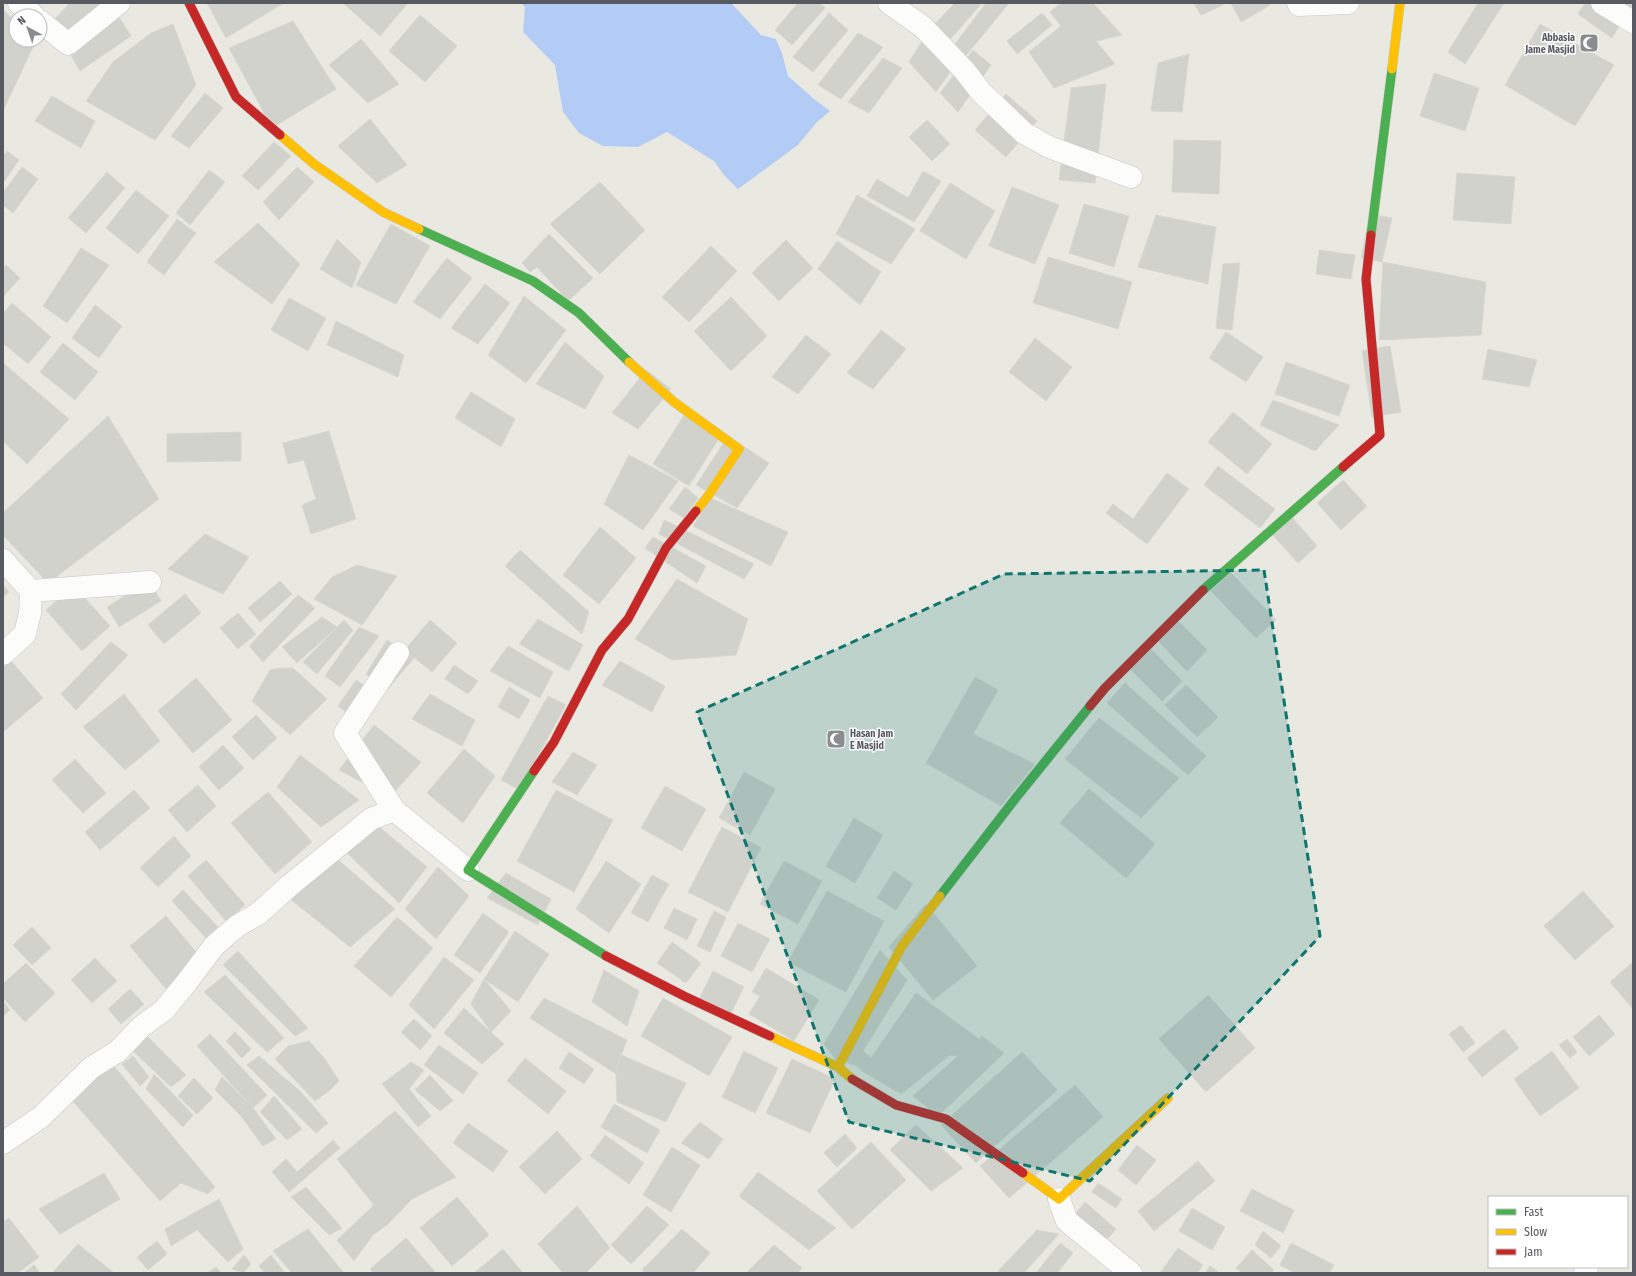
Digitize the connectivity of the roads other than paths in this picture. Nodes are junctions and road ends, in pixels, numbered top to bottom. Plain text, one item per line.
1 (119, 3) edge
2 (190, 3) edge
3 (889, 3) edge
4 (1298, 3) edge
5 (1348, 3) edge
6 (1400, 3) edge
7 (1602, 3) edge
8 (1633, 22) edge
9 (48, 28) edge
10 (1131, 177) dead end
11 (3, 560) edge
12 (150, 582) dead end
13 (31, 591) junction
14 (3, 654) edge
15 (398, 654) dead end
16 (394, 810) junction
17 (468, 870) junction
18 (838, 1067) junction
19 (1168, 1098) dead end
20 (3, 1142) edge
21 (1059, 1199) junction
22 (1131, 1273) edge

1 - 9 street
2 - 17 street
3 - 10 street
4 - 5 street
6 - 18 street
7 - 8 street
11 - 13 street
12 - 13 street
13 - 14 street
15 - 16 street
16 - 17 street
16 - 20 street
17 - 18 street
18 - 21 street
19 - 21 street
21 - 22 street

